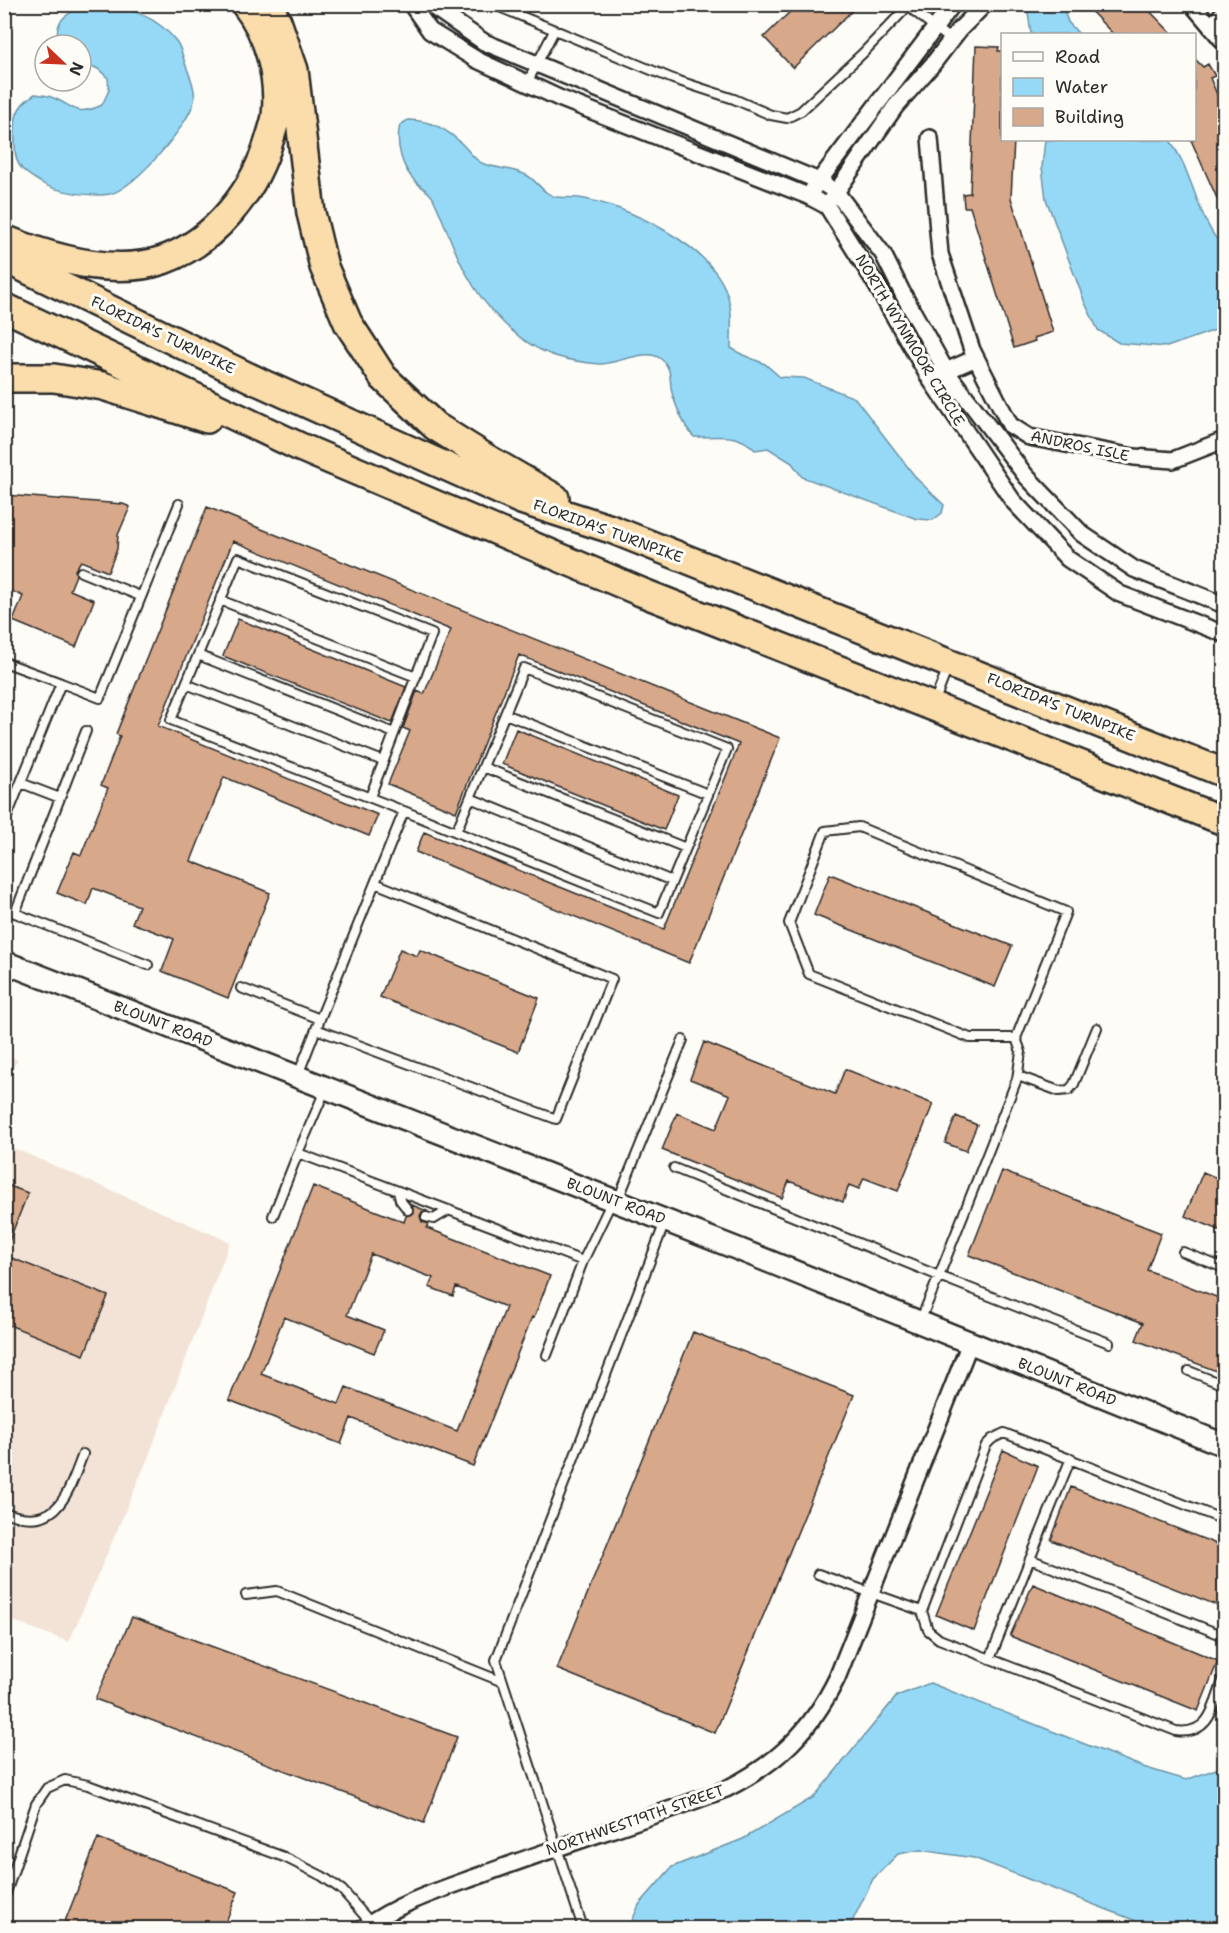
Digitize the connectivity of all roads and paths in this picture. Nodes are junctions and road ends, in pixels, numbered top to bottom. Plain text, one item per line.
1 (245, 4) edge
2 (268, 4) edge
3 (411, 4) edge
4 (429, 4) edge
5 (492, 4) edge
6 (952, 4) edge
7 (985, 4) edge
8 (1192, 4) edge
9 (910, 6) edge
10 (1224, 12) edge
11 (936, 27) junction
12 (1211, 27) junction
13 (554, 31) junction
14 (951, 40) junction
15 (1224, 42) edge
16 (537, 63) junction
17 (527, 83) junction
18 (930, 138) dead end
19 (819, 181) junction
20 (836, 192) junction
21 (808, 196) junction
22 (827, 206) junction
23 (4, 239) edge
24 (4, 258) edge
25 (4, 307) edge
26 (976, 358) junction
27 (946, 370) junction
28 (4, 378) edge
29 (930, 379) junction
30 (1224, 440) edge
31 (300, 447) junction
32 (179, 504) dead end
33 (611, 529) junction
34 (81, 572) dead end
35 (140, 596) junction
36 (220, 600) junction
37 (1224, 605) edge
38 (1224, 634) edge
39 (198, 655) junction
40 (4, 662) edge
41 (950, 662) junction
42 (416, 677) junction
43 (61, 683) junction
44 (186, 684) junction
45 (932, 707) junction
46 (505, 714) junction
47 (86, 731) dead end
48 (394, 733) junction
49 (383, 761) junction
50 (483, 767) junction
51 (1224, 773) edge
52 (21, 783) junction
53 (708, 794) junction
54 (370, 797) junction
55 (60, 798) junction
56 (470, 798) junction
57 (404, 811) junction
58 (1224, 821) edge
59 (4, 824) edge
60 (456, 832) junction
61 (686, 848) junction
62 (672, 881) junction
63 (375, 883) junction
64 (4, 909) edge
65 (15, 913) junction
66 (4, 962) edge
67 (148, 965) dead end
68 (241, 988) dead end
69 (320, 1019) junction
70 (1096, 1028) dead end
71 (316, 1029) junction
72 (1016, 1038) junction
73 (683, 1040) dead end
74 (1018, 1076) junction
75 (297, 1077) junction
76 (326, 1088) junction
77 (298, 1153) junction
78 (674, 1168) dead end
79 (398, 1191) junction
80 (615, 1201) junction
81 (408, 1210) dead end
82 (449, 1210) junction
83 (273, 1216) dead end
84 (426, 1217) dead end
85 (666, 1221) junction
86 (1183, 1252) dead end
87 (583, 1261) junction
88 (1224, 1268) edge
89 (939, 1276) junction
90 (919, 1322) junction
91 (970, 1343) junction
92 (1108, 1343) dead end
93 (547, 1355) dead end
94 (1189, 1371) dead end
95 (1224, 1385) edge
96 (1224, 1445) edge
97 (83, 1454) dead end
98 (1071, 1458) junction
99 (4, 1512) edge
100 (1224, 1520) edge
101 (1030, 1559) junction
102 (818, 1574) dead end
103 (870, 1594) junction
104 (246, 1595) dead end
105 (922, 1611) junction
106 (1224, 1636) edge
107 (990, 1659) junction
108 (1224, 1678) edge
109 (503, 1682) junction
110 (556, 1847) junction
111 (4, 1899) edge
112 (368, 1926) edge
113 (583, 1929) edge

1 - 23 highway
2 - 33 highway
3 - 17 street
4 - 16 street, NORTH WYNMOOR CIRCLE
5 - 13 lane
6 - 11 street
7 - 14 street
8 - 12 street
9 - 11 lane
9 - 13 lane
10 - 12 street
11 - 14 lane
11 - 19 street
12 - 15 street
13 - 16 lane
14 - 20 street
16 - 17 lane
16 - 19 street, NORTH WYNMOOR CIRCLE
17 - 21 street
18 - 26 street, ANDROS ISLE
19 - 20 street, NORTH WYNMOOR CIRCLE
19 - 21 street
20 - 22 street
20 - 27 street, NORTH WYNMOOR CIRCLE
21 - 22 street
22 - 29 street, NORTH WYNMOOR CIRCLE
24 - 33 highway, FLORIDA'S TURNPIKE
25 - 31 highway
26 - 27 street
26 - 30 street, ANDROS ISLE
27 - 29 street
27 - 37 street, NORTH WYNMOOR CIRCLE
28 - 31 highway
29 - 38 street, NORTH WYNMOOR CIRCLE
31 - 45 highway
32 - 35 lane
33 - 41 highway, FLORIDA'S TURNPIKE
34 - 35 lane
35 - 43 lane
36 - 39 lane
36 - 42 lane
36 - 42 lane
39 - 44 lane
39 - 48 lane
40 - 43 lane
41 - 45 lane
41 - 51 highway, FLORIDA'S TURNPIKE
42 - 48 lane
43 - 52 lane
44 - 49 lane
44 - 54 lane
45 - 58 highway
46 - 50 lane
46 - 53 lane
46 - 53 lane
47 - 55 lane
48 - 49 lane
49 - 54 lane
50 - 56 lane
50 - 61 lane
52 - 55 lane
52 - 59 lane
53 - 61 lane
54 - 57 lane
55 - 65 lane
56 - 60 lane
56 - 62 lane
57 - 60 lane
57 - 63 lane
60 - 62 lane
61 - 62 lane
63 - 69 lane
63 - 71 lane
64 - 65 lane
65 - 67 lane
66 - 75 street, BLOUNT ROAD
68 - 69 lane
69 - 71 lane
70 - 74 lane
71 - 75 lane
72 - 72 lane
72 - 74 lane
73 - 80 lane
74 - 89 lane
75 - 76 street, BLOUNT ROAD
76 - 77 lane
76 - 80 street, BLOUNT ROAD
77 - 79 lane
77 - 83 lane
78 - 89 lane
79 - 81 lane
79 - 82 lane
80 - 85 street, BLOUNT ROAD
80 - 87 lane
82 - 84 lane
82 - 87 lane
85 - 90 street, BLOUNT ROAD
85 - 109 lane
86 - 88 lane
87 - 93 lane
89 - 90 lane
89 - 92 lane
90 - 91 street, BLOUNT ROAD
91 - 96 street, BLOUNT ROAD
91 - 103 street, NORTHWEST19TH STREET
94 - 95 lane
97 - 99 lane
98 - 100 lane
98 - 101 lane
98 - 105 lane
101 - 106 lane
101 - 107 lane
102 - 103 lane
103 - 105 lane
103 - 110 street, NORTHWEST19TH STREET
104 - 109 lane
105 - 107 lane
107 - 108 lane
109 - 110 lane
110 - 112 street, NORTHWEST19TH STREET
110 - 113 lane
111 - 112 lane

